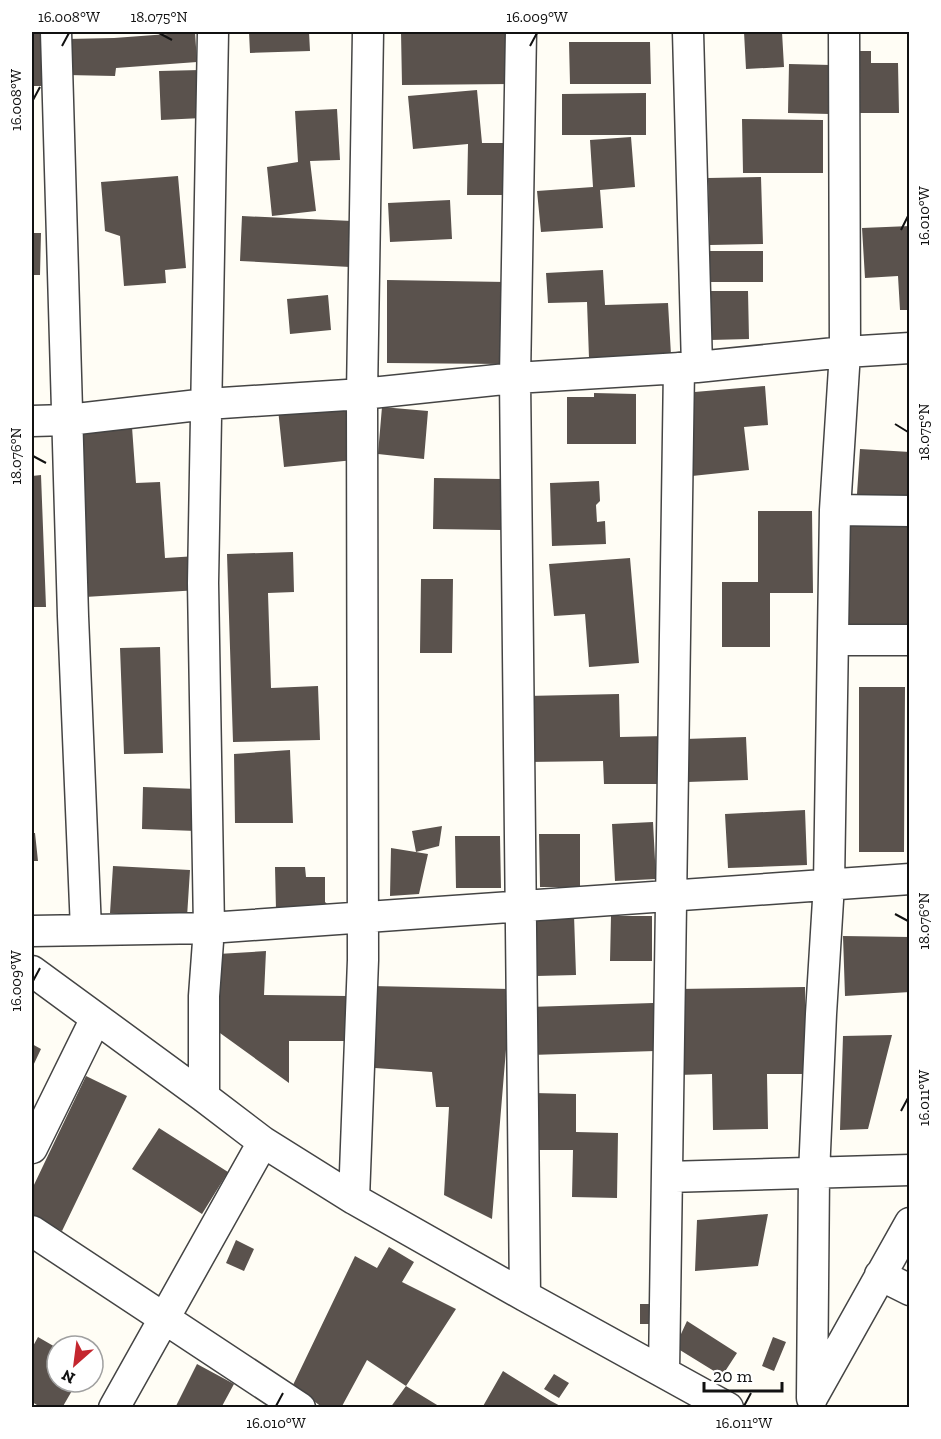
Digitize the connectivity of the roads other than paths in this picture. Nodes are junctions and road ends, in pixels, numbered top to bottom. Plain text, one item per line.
1 (56, 32) edge
2 (213, 32) edge
3 (369, 32) edge
4 (521, 32) edge
5 (688, 32) edge
6 (844, 32) edge
7 (909, 348) edge
8 (845, 352) junction
9 (688, 368) junction
10 (516, 378) junction
11 (362, 394) junction
12 (207, 404) junction
13 (68, 420) junction
14 (32, 421) edge
15 (835, 510) junction
16 (909, 511) edge
17 (834, 640) junction
18 (909, 640) edge
19 (909, 879) edge
20 (830, 884) junction
21 (671, 895) junction
22 (521, 905) junction
23 (363, 918) junction
24 (209, 928) junction
25 (86, 930) junction
26 (32, 931) edge
27 (32, 971) edge
28 (96, 1018) junction
29 (204, 1097) junction
30 (262, 1142) junction
31 (32, 1148) edge
32 (909, 1170) edge
33 (814, 1174) junction
34 (667, 1177) junction
35 (354, 1199) junction
36 (909, 1223) edge
37 (32, 1231) edge
38 (880, 1275) junction
39 (909, 1290) edge
40 (525, 1296) junction
41 (165, 1317) junction
42 (664, 1372) junction
43 (809, 1402) edge
44 (114, 1407) edge
45 (300, 1407) edge
46 (728, 1407) edge

1 - 13 street
2 - 12 street
3 - 11 street
4 - 10 street
5 - 9 street
6 - 8 street
7 - 8 street
8 - 9 street
8 - 15 street
9 - 10 street
9 - 21 street
10 - 11 street
10 - 22 street
11 - 12 street
11 - 23 street
12 - 13 street
12 - 24 street
13 - 14 street
13 - 25 street
15 - 16 street
15 - 17 street
17 - 18 street
17 - 20 street
19 - 20 street
20 - 21 street
20 - 33 street
21 - 22 street
21 - 34 street
22 - 23 street
22 - 40 street
23 - 24 street
23 - 35 street
24 - 25 street
24 - 29 street
25 - 26 street
27 - 28 street
28 - 29 street
28 - 31 street
29 - 30 street
30 - 35 street
30 - 41 street
32 - 33 street
33 - 34 street
33 - 43 street
34 - 42 street
35 - 40 street
36 - 38 street
37 - 41 street
38 - 39 street
38 - 43 street
40 - 42 street
41 - 44 street
41 - 45 street
42 - 46 street

